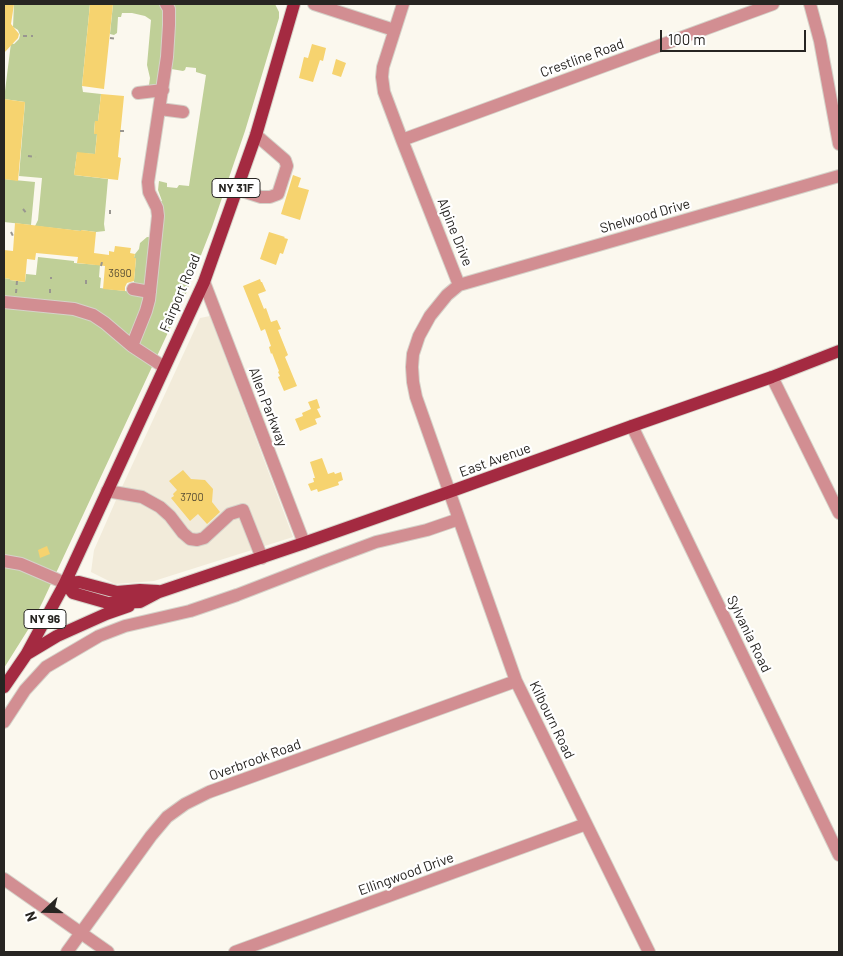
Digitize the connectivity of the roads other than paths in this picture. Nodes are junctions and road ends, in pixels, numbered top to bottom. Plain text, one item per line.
1 (166, 4) edge
2 (294, 4) edge
3 (314, 4) edge
4 (404, 4) edge
5 (773, 4) edge
6 (810, 4) edge
7 (394, 30) junction
8 (163, 90) junction
9 (138, 93) dead end
10 (160, 109) junction
11 (183, 112) dead end
12 (256, 135) junction
13 (402, 140) junction
14 (839, 144) edge
15 (839, 176) edge
16 (236, 190) junction
17 (204, 282) junction
18 (459, 285) junction
19 (133, 290) dead end
20 (150, 292) junction
21 (4, 302) edge
22 (132, 346) junction
23 (839, 351) edge
24 (164, 367) junction
25 (772, 377) junction
26 (632, 426) junction
27 (107, 491) junction
28 (449, 492) junction
29 (839, 513) edge
30 (459, 519) junction
31 (304, 544) junction
32 (262, 558) junction
33 (4, 560) edge
34 (64, 583) junction
35 (159, 592) junction
36 (140, 602) junction
37 (26, 655) junction
38 (516, 681) junction
39 (4, 687) edge
40 (4, 722) edge
41 (586, 824) junction
42 (839, 855) edge
43 (4, 880) edge
44 (81, 933) junction
45 (67, 952) edge
46 (108, 952) edge
47 (235, 952) edge
48 (649, 952) edge

1 - 8 street
2 - 12 main road, Fairport Road / NY 31F
3 - 7 street
4 - 7 street, Alpine Drive
5 - 13 street, Crestline Road
6 - 14 street
7 - 13 street, Alpine Drive
8 - 9 street
8 - 10 street
10 - 11 street
10 - 20 street
12 - 16 main road, Fairport Road / NY 31F
12 - 16 street
13 - 18 street, Alpine Drive
15 - 18 street, Shelwood Drive
16 - 17 main road, Fairport Road / NY 31F
17 - 24 main road, Fairport Road / NY 31F
17 - 31 street, Allen Parkway
18 - 28 street, Alpine Drive
19 - 20 street
20 - 22 street
21 - 22 street
22 - 24 street
23 - 25 main road, East Avenue / NY 96
24 - 27 main road, Fairport Road / NY 31F
25 - 26 main road, East Avenue / NY 96
25 - 29 street
26 - 28 main road, East Avenue / NY 96
26 - 42 street, Sylvania Road
27 - 32 street
27 - 34 main road, Fairport Road / NY 31F
28 - 30 street, Kilbourn Road
28 - 31 main road, East Avenue / NY 96
30 - 38 street, Kilbourn Road
30 - 40 street
31 - 32 main road, East Avenue / NY 96
32 - 35 main road, East Avenue / NY 96
33 - 34 street
34 - 35 main road, East Avenue / NY 96
34 - 36 main road, East Avenue / NY 96
34 - 37 main road, NY 96
35 - 36 main road, East Avenue / NY 96
36 - 37 main road, NY 96
37 - 39 main road, NY 96
38 - 41 street, Kilbourn Road
38 - 44 street, Overbrook Road
41 - 47 street, Ellingwood Drive
41 - 48 street, Kilbourn Road
43 - 44 street
44 - 45 street, Overbrook Road
44 - 46 street

